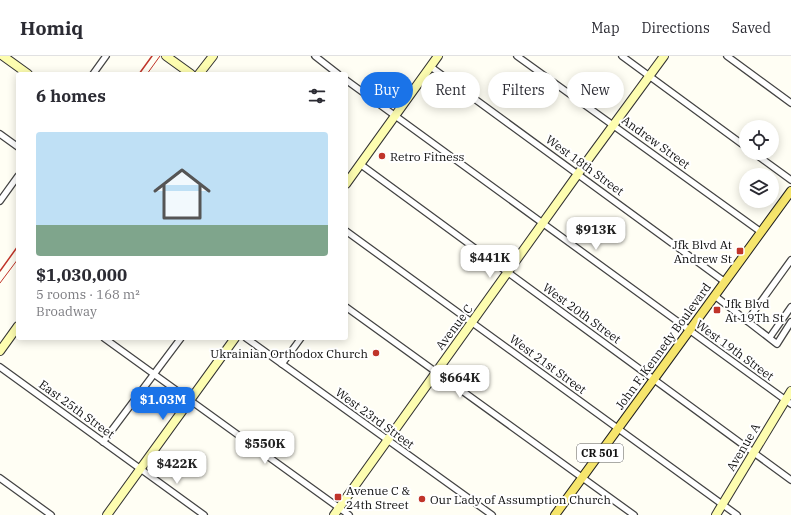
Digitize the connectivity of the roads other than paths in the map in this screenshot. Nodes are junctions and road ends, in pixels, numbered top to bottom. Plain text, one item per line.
1 (3, 56) edge
2 (106, 56) edge
3 (166, 56) edge
4 (213, 56) edge
5 (315, 56) edge
6 (438, 56) edge
7 (517, 56) edge
8 (622, 56) edge
9 (664, 56) edge
10 (727, 56) edge
11 (430, 67) junction
12 (25, 72) edge
13 (94, 72) edge
14 (188, 72) edge
15 (201, 72) edge
16 (335, 72) edge
17 (650, 76) junction
18 (348, 81) edge
19 (791, 103) edge
20 (395, 116) junction
21 (614, 125) junction
22 (0, 134) edge
23 (739, 142) edge
24 (16, 146) edge
25 (764, 160) edge
26 (360, 164) junction
27 (578, 174) junction
28 (16, 179) edge
29 (791, 180) edge
30 (348, 181) edge
31 (791, 191) edge
32 (0, 201) edge
33 (543, 224) junction
34 (761, 232) junction
35 (348, 233) edge
36 (791, 260) edge
37 (508, 274) junction
38 (725, 282) junction
39 (715, 296) junction
40 (348, 308) edge
41 (791, 308) edge
42 (747, 321) junction
43 (791, 322) edge
44 (472, 323) junction
45 (16, 329) edge
46 (691, 330) junction
47 (770, 337) junction
48 (107, 340) edge
49 (179, 340) edge
50 (234, 340) edge
51 (249, 340) edge
52 (300, 340) edge
53 (0, 351) edge
54 (282, 364) junction
55 (0, 366) edge
56 (436, 371) junction
57 (153, 373) junction
58 (654, 378) junction
59 (791, 391) edge
60 (191, 400) junction
61 (788, 402) edge
62 (618, 428) junction
63 (387, 441) junction
64 (102, 442) junction
65 (754, 452) junction
66 (140, 469) junction
67 (0, 478) edge
68 (582, 478) junction
69 (791, 480) edge
70 (723, 505) junction
71 (339, 508) junction
72 (51, 515) edge
73 (107, 515) edge
74 (204, 515) edge
75 (334, 515) edge
76 (349, 515) edge
77 (492, 515) edge
78 (555, 515) edge
79 (634, 515) edge
80 (716, 515) edge
81 (738, 515) edge

1 - 12 main road
2 - 13 street
3 - 14 main road
4 - 15 main road
5 - 16 street
6 - 11 main road
7 - 21 street, Andrew Street
8 - 17 street
9 - 17 main road, Avenue C
10 - 19 street
11 - 20 main road
11 - 27 street, West 18th Street
17 - 21 main road, Avenue C
17 - 23 street
18 - 20 street, West 19th Street
20 - 26 main road
20 - 33 street, West 19th Street
21 - 27 main road, Avenue C
21 - 34 street, Andrew Street
22 - 24 street
25 - 29 street
26 - 30 main road
26 - 37 street, West 20th Street
27 - 33 main road, Avenue C
27 - 38 street, West 18th Street
28 - 32 street
31 - 34 main road, John F. Kennedy Boulevard / CR 501
33 - 37 main road, Avenue C
33 - 46 street, West 19th Street
34 - 38 main road, John F. Kennedy Boulevard / CR 501
35 - 44 street, West 21st Street
36 - 42 street
37 - 44 main road, Avenue C
37 - 58 street, West 20th Street
38 - 39 main road, John F. Kennedy Boulevard / CR 501
39 - 42 street
39 - 46 main road, John F. Kennedy Boulevard / CR 501
40 - 56 street
41 - 47 street
42 - 47 street
43 - 47 street
44 - 56 main road, Avenue C
44 - 62 street, West 21st Street
45 - 53 main road
46 - 58 main road, John F. Kennedy Boulevard / CR 501
46 - 61 street, West 19th Street
48 - 57 street
49 - 57 street
50 - 60 main road
51 - 54 street, West 23rd Street
52 - 54 street
54 - 63 street, West 23rd Street
55 - 64 street, East 25th Street
56 - 63 main road, Avenue C
56 - 68 street
57 - 60 street
57 - 64 street
58 - 62 main road, John F. Kennedy Boulevard / CR 501
58 - 65 street, West 20th Street
59 - 61 main road, Avenue A
60 - 66 main road
60 - 71 street
61 - 65 main road, Avenue A
62 - 68 main road, John F. Kennedy Boulevard / CR 501
62 - 70 street, West 21st Street
63 - 71 main road, Avenue C
63 - 77 street, West 23rd Street
64 - 66 street, East 25th Street
65 - 69 street, West 20th Street
65 - 70 main road, Avenue A
66 - 73 main road
66 - 74 street, East 25th Street
67 - 72 street
68 - 78 main road, John F. Kennedy Boulevard / CR 501
68 - 79 street
70 - 80 main road, Avenue A
70 - 81 street, West 21st Street
71 - 75 main road, Avenue C
71 - 76 street

